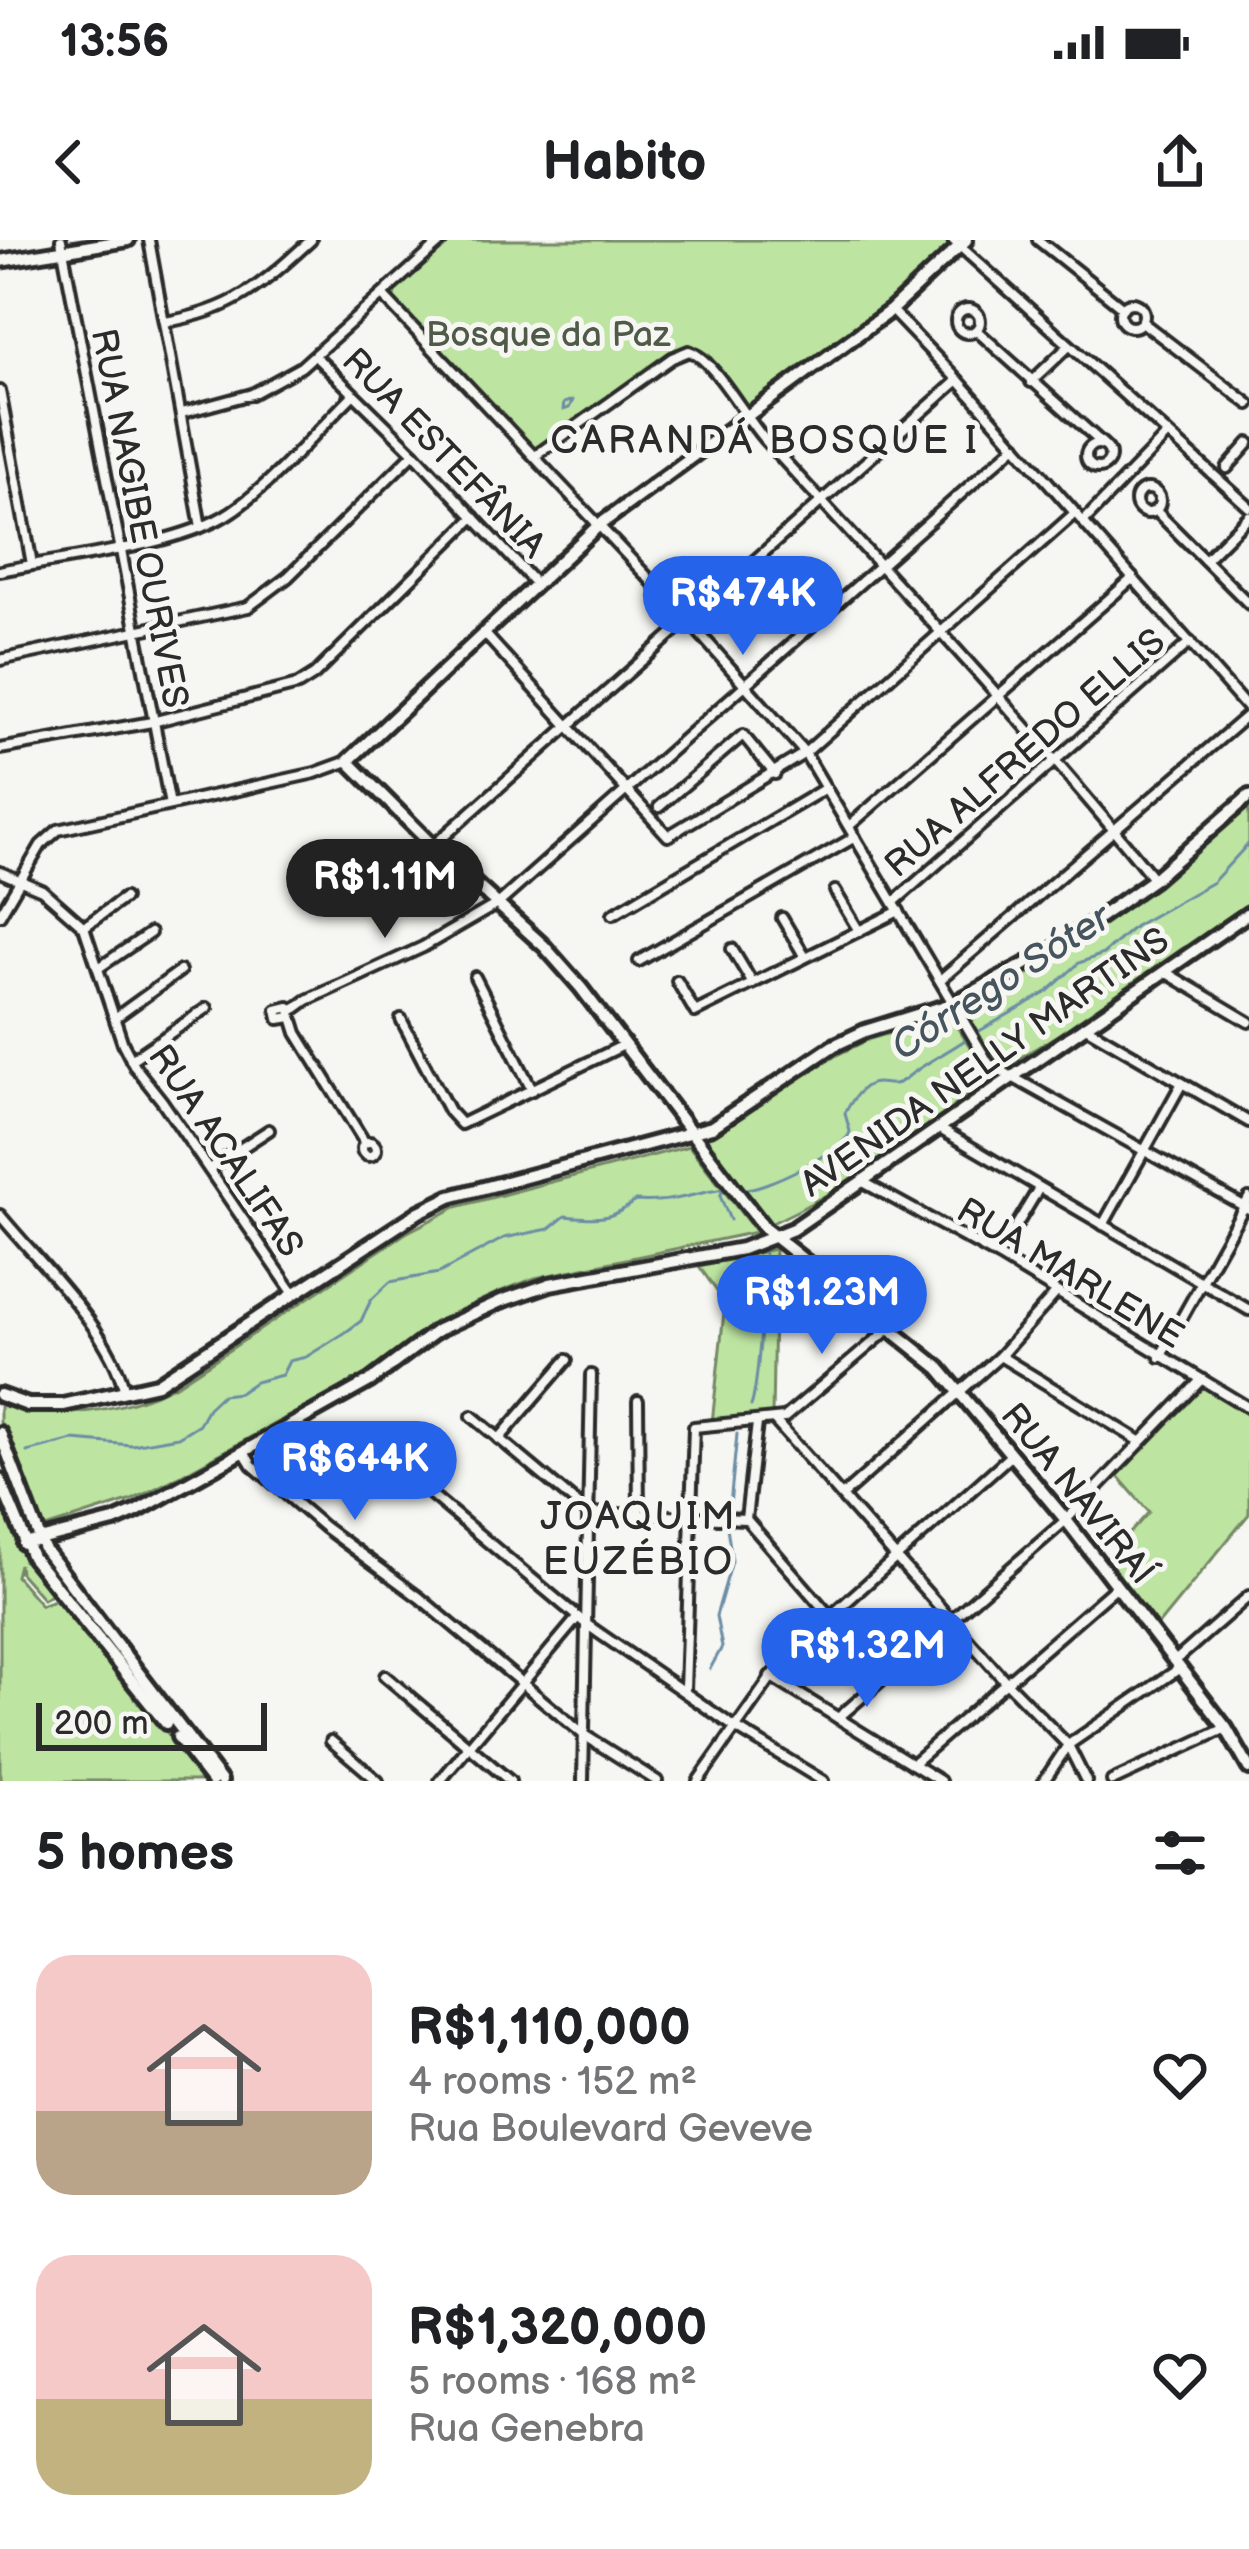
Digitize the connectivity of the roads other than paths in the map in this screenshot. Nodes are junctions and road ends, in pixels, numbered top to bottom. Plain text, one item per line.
1 (128, 240) edge
2 (149, 240) edge
3 (311, 240) edge
4 (443, 240) edge
5 (1038, 240) edge
6 (959, 242) edge
7 (62, 245) edge
8 (0, 261) edge
9 (384, 297) junction
10 (1123, 308) junction
11 (891, 310) junction
12 (165, 322) junction
13 (1142, 322) junction
14 (976, 330) dead end
15 (1069, 346) junction
16 (316, 357) junction
17 (958, 380) junction
18 (1031, 382) junction
19 (0, 391) edge
20 (353, 395) junction
21 (1249, 404) edge
22 (182, 413) junction
23 (744, 416) junction
24 (1168, 434) junction
25 (1249, 443) edge
26 (1104, 445) dead end
27 (1016, 446) junction
28 (414, 453) junction
29 (535, 457) junction
30 (1226, 468) dead end
31 (822, 501) junction
32 (1155, 510) dead end
33 (1249, 512) edge
34 (1075, 513) junction
35 (474, 517) junction
36 (1083, 522) junction
37 (598, 526) junction
38 (201, 527) junction
39 (119, 548) junction
40 (1205, 560) junction
41 (32, 564) junction
42 (879, 567) junction
43 (0, 571) edge
44 (1133, 578) junction
45 (536, 584) junction
46 (1249, 604) edge
47 (687, 620) junction
48 (136, 633) junction
49 (939, 633) junction
50 (485, 634) junction
51 (1190, 642) junction
52 (0, 660) edge
53 (745, 686) junction
54 (996, 696) junction
55 (1249, 712) edge
56 (152, 722) junction
57 (570, 723) junction
58 (0, 749) edge
59 (805, 753) junction
60 (1053, 760) junction
61 (349, 761) junction
62 (775, 774) junction
63 (826, 788) junction
64 (628, 790) junction
65 (1249, 796) edge
66 (170, 805) junction
67 (659, 807) dead end
68 (849, 826) junction
69 (1112, 828) junction
70 (855, 837) junction
71 (433, 846) junction
72 (0, 872) edge
73 (1154, 879) junction
74 (22, 880) junction
75 (836, 891) dead end
76 (124, 898) dead end
77 (500, 903) junction
78 (897, 907) junction
79 (613, 914) dead end
80 (0, 915) edge
81 (782, 918) dead end
82 (1247, 918) edge
83 (84, 927) junction
84 (859, 931) junction
85 (150, 933) dead end
86 (732, 949) dead end
87 (805, 958) junction
88 (639, 961) dead end
89 (100, 968) junction
90 (180, 971) dead end
91 (1165, 972) junction
92 (475, 977) dead end
93 (940, 980) junction
94 (677, 981) dead end
95 (753, 984) junction
96 (952, 1004) junction
97 (207, 1008) dead end
98 (115, 1018) junction
99 (401, 1019) dead end
100 (1249, 1022) edge
101 (1084, 1026) junction
102 (624, 1045) junction
103 (131, 1060) junction
104 (1012, 1078) junction
105 (1182, 1083) junction
106 (532, 1090) junction
107 (1249, 1121) edge
108 (940, 1129) junction
109 (269, 1130) dead end
110 (690, 1135) junction
111 (365, 1143) dead end
112 (1146, 1153) junction
113 (209, 1169) junction
114 (865, 1183) junction
115 (1039, 1188) junction
116 (1247, 1204) edge
117 (0, 1215) edge
118 (1103, 1225) junction
119 (775, 1238) junction
120 (998, 1256) junction
121 (1203, 1284) junction
122 (294, 1294) junction
123 (1055, 1294) junction
124 (1249, 1310) edge
125 (891, 1328) junction
126 (1000, 1356) junction
127 (1160, 1357) junction
128 (567, 1360) dead end
129 (592, 1375) dead end
130 (1201, 1380) junction
131 (125, 1393) junction
132 (960, 1393) junction
133 (0, 1395) edge
134 (638, 1401) dead end
135 (1249, 1408) edge
136 (472, 1416) dead end
137 (775, 1421) junction
138 (757, 1423) junction
139 (0, 1433) edge
140 (499, 1439) junction
141 (1140, 1441) junction
142 (244, 1452) junction
143 (1010, 1456) junction
144 (0, 1480) edge
145 (415, 1481) dead end
146 (842, 1496) junction
147 (589, 1513) junction
148 (639, 1514) junction
149 (690, 1516) junction
150 (746, 1519) junction
151 (1066, 1520) junction
152 (39, 1540) junction
153 (24, 1544) junction
154 (897, 1556) junction
155 (1116, 1587) junction
156 (1249, 1596) edge
157 (830, 1616) junction
158 (952, 1616) junction
159 (582, 1620) junction
160 (1178, 1664) junction
161 (385, 1676) dead end
162 (770, 1676) junction
163 (522, 1683) junction
164 (1007, 1683) junction
165 (685, 1690) junction
166 (838, 1718) junction
167 (733, 1726) junction
168 (1226, 1728) junction
169 (584, 1735) junction
170 (331, 1741) dead end
171 (1068, 1745) junction
172 (469, 1747) junction
173 (1247, 1761) edge
174 (912, 1764) junction
175 (212, 1781) edge
176 (221, 1781) edge
177 (378, 1781) edge
178 (440, 1781) edge
179 (510, 1781) edge
180 (583, 1781) edge
181 (657, 1781) edge
182 (698, 1781) edge
183 (823, 1781) edge
184 (940, 1781) edge
185 (1044, 1781) edge
186 (1085, 1781) edge
187 (1112, 1781) edge

1 - 7 main road
2 - 12 street
3 - 12 street
4 - 9 street
5 - 10 street
6 - 11 main road
6 - 15 street
7 - 8 main road
7 - 39 street, RUA NAGIBE OURIVES
9 - 16 street
9 - 29 street
10 - 13 street
10 - 13 street
11 - 17 street
11 - 23 main road
12 - 22 street
13 - 21 street
14 - 18 street
15 - 18 street
15 - 24 street
16 - 20 street, RUA ESTEFÂNIA
16 - 22 street
17 - 27 street
17 - 31 street
18 - 26 street
19 - 41 street
20 - 28 street, RUA ESTEFÂNIA
20 - 38 street
22 - 38 street
23 - 29 street
23 - 31 street
23 - 37 main road
24 - 33 street
24 - 36 street
25 - 30 street
27 - 34 street
27 - 42 street
28 - 35 street, RUA ESTEFÂNIA
28 - 48 street
29 - 37 street
31 - 42 street
31 - 47 street
32 - 40 street
33 - 40 street
34 - 36 street
34 - 49 street
35 - 45 street, RUA ESTEFÂNIA
35 - 56 street
36 - 44 street
37 - 45 main road
37 - 47 street
38 - 39 street
39 - 41 street
39 - 48 street, RUA NAGIBE OURIVES
40 - 46 street
41 - 43 street
42 - 49 street
42 - 53 street
44 - 51 street
44 - 54 street
45 - 50 main road
47 - 53 street
47 - 57 street
48 - 52 street
48 - 56 street, RUA NAGIBE OURIVES
49 - 54 street
49 - 59 street
50 - 57 street
50 - 61 main road
51 - 55 street
51 - 60 street, RUA ALFREDO ELLIS
53 - 59 street
53 - 64 street
54 - 60 street
54 - 68 street
55 - 69 street
56 - 58 street
56 - 66 street, RUA NAGIBE OURIVES
57 - 64 street
57 - 71 street
59 - 62 street
59 - 63 street
60 - 69 street
60 - 78 street, RUA ALFREDO ELLIS
61 - 66 street
61 - 71 main road, RUA NAVIRAÍ
62 - 64 street
62 - 67 street
63 - 68 street
63 - 79 street
64 - 77 street
65 - 73 main road, AVENIDA NELLY MARTINS
66 - 74 street
68 - 70 street
69 - 73 street
69 - 93 street
70 - 78 street
70 - 88 street
71 - 77 main road, RUA NAVIRAÍ
72 - 74 street, RUA ACALIFAS
73 - 96 main road, AVENIDA NELLY MARTINS
74 - 80 street
74 - 83 street, RUA ACALIFAS
75 - 84 street
76 - 83 street
77 - 102 main road, RUA NAVIRAÍ
77 - 111 street
78 - 84 street, RUA ALFREDO ELLIS
78 - 93 street
81 - 87 street
82 - 91 main road, AVENIDA NELLY MARTINS
83 - 89 street, RUA ACALIFAS
84 - 87 street, RUA ALFREDO ELLIS
85 - 89 street
86 - 95 street
87 - 95 street, RUA ALFREDO ELLIS
89 - 98 street, RUA ACALIFAS
90 - 98 street
91 - 100 street
91 - 101 main road, AVENIDA NELLY MARTINS
92 - 106 street
93 - 96 street
94 - 95 street, RUA ALFREDO ELLIS
96 - 104 street
96 - 110 main road, AVENIDA NELLY MARTINS
97 - 103 street
98 - 103 street, RUA ACALIFAS
99 - 106 street
101 - 104 main road, AVENIDA NELLY MARTINS
101 - 105 street
102 - 106 street
102 - 110 main road, RUA NAVIRAÍ
103 - 113 street, RUA ACALIFAS
104 - 108 main road, AVENIDA NELLY MARTINS
104 - 112 street
105 - 107 street
105 - 112 street
108 - 114 main road, AVENIDA NELLY MARTINS
108 - 115 street
109 - 113 street
110 - 119 main road, RUA NAVIRAÍ
110 - 122 main road, AVENIDA NELLY MARTINS
112 - 116 street
112 - 118 street
113 - 122 street, RUA ACALIFAS
114 - 119 main road, AVENIDA NELLY MARTINS
114 - 120 street, RUA MARLENE
115 - 118 street
115 - 120 street
116 - 121 street
117 - 131 street
118 - 121 street
119 - 125 main road, RUA NAVIRAÍ
119 - 142 main road, AVENIDA NELLY MARTINS
120 - 123 street, RUA MARLENE
121 - 124 street
121 - 127 street
122 - 131 main road, AVENIDA NELLY MARTINS
123 - 126 street
123 - 127 street, RUA MARLENE
125 - 132 main road, RUA NAVIRAÍ
125 - 137 street
126 - 132 street
126 - 141 street
127 - 130 street, RUA MARLENE
128 - 140 street
129 - 147 street
130 - 135 street, RUA MARLENE
130 - 141 street
131 - 133 main road, AVENIDA NELLY MARTINS
132 - 143 main road, RUA NAVIRAÍ
132 - 146 street
134 - 148 street
136 - 140 street
137 - 138 street
137 - 146 street
138 - 149 street
138 - 150 street
139 - 152 main road
140 - 147 street
141 - 151 street
142 - 152 main road, AVENIDA NELLY MARTINS
142 - 163 street
143 - 151 main road, RUA NAVIRAÍ
143 - 154 street
144 - 153 main road
145 - 159 street
146 - 154 street
147 - 148 street
147 - 159 street
148 - 149 street
149 - 150 street
149 - 165 street
150 - 157 street
151 - 155 main road, RUA NAVIRAÍ
151 - 158 street
152 - 153 main road, AVENIDA NELLY MARTINS
152 - 176 main road
153 - 175 main road
154 - 157 street
154 - 158 street
155 - 160 main road, RUA NAVIRAÍ
155 - 164 street
156 - 160 street
157 - 162 street
158 - 164 street
158 - 166 street
159 - 163 street
159 - 165 street
159 - 169 street
160 - 168 main road, RUA NAVIRAÍ
160 - 171 street
161 - 172 street
162 - 166 street
162 - 167 street
163 - 169 street
163 - 172 street
164 - 171 street
164 - 174 street
165 - 167 street
166 - 174 street
167 - 182 street
167 - 183 street
168 - 173 main road, RUA NAVIRAÍ
168 - 187 street
169 - 180 street
169 - 181 street
170 - 177 street
171 - 185 street
171 - 186 street
172 - 178 street
172 - 179 street
174 - 184 street

